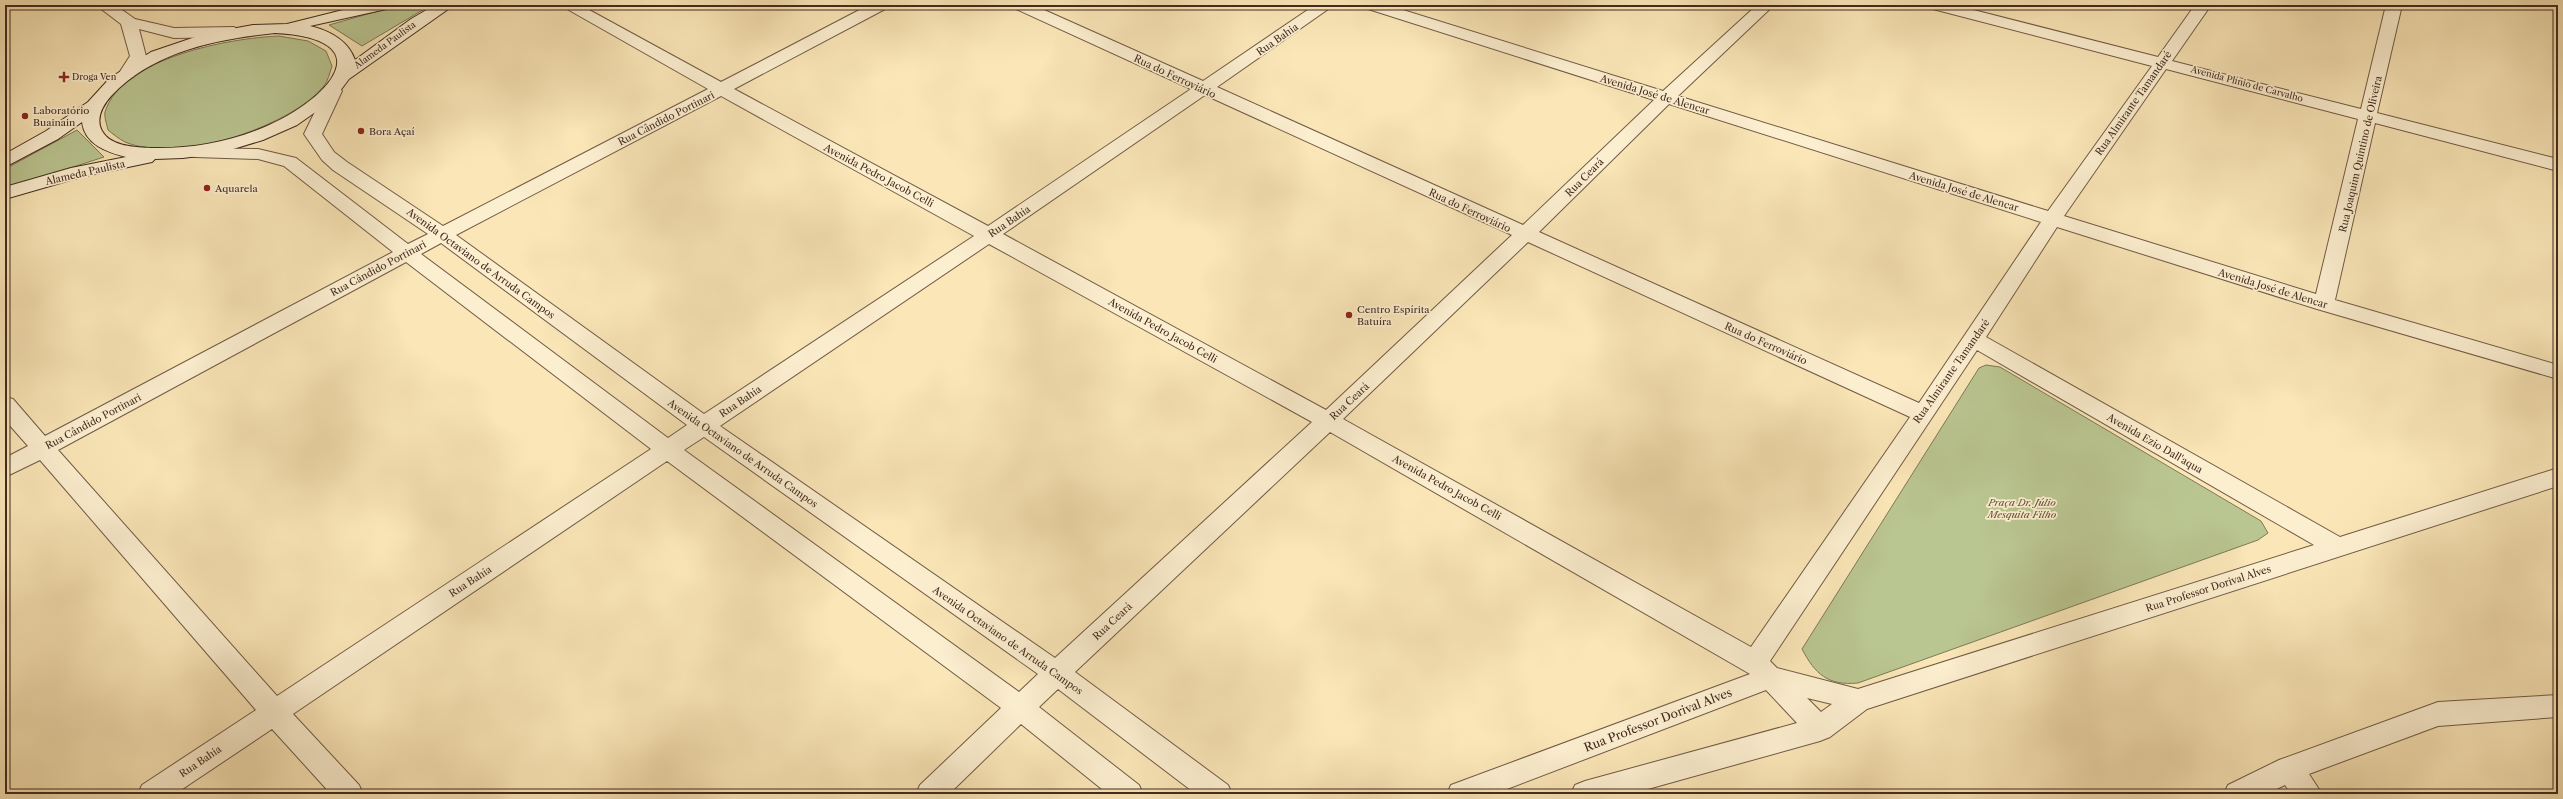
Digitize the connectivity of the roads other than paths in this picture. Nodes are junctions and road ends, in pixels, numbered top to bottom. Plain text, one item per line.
1 (104, 5) edge
2 (385, 5) edge
3 (446, 5) edge
4 (568, 5) edge
5 (882, 5) edge
6 (1020, 5) edge
7 (1326, 5) edge
8 (1371, 5) edge
9 (1766, 5) edge
10 (1935, 5) edge
11 (2203, 5) edge
12 (2394, 5) edge
13 (129, 22) junction
14 (275, 28) junction
15 (235, 32) junction
16 (2162, 62) junction
17 (127, 73) junction
18 (339, 83) junction
19 (1204, 89) junction
20 (720, 90) junction
21 (1665, 97) junction
22 (94, 106) junction
23 (2369, 116) junction
24 (195, 152) junction
25 (165, 154) junction
26 (5, 162) edge
27 (2558, 165) edge
28 (5, 193) edge
29 (2052, 219) junction
30 (442, 234) junction
31 (990, 234) junction
32 (1525, 235) junction
33 (407, 253) junction
34 (2324, 304) junction
35 (1974, 339) junction
36 (2558, 372) edge
37 (5, 405) edge
38 (1922, 413) junction
39 (1328, 421) junction
40 (703, 426) junction
41 (43, 448) junction
42 (668, 450) junction
43 (5, 468) edge
44 (2558, 477) edge
45 (2337, 547) junction
46 (1763, 669) junction
47 (1056, 673) junction
48 (1858, 700) junction
49 (2558, 706) edge
50 (1020, 707) junction
51 (273, 712) junction
52 (1820, 728) junction
53 (2289, 769) junction
54 (152, 794) edge
55 (348, 794) edge
56 (930, 794) edge
57 (1129, 794) edge
58 (1218, 794) edge
59 (1461, 794) edge
60 (1585, 794) edge
61 (2238, 794) edge
62 (2308, 794) edge

1 - 13 street
2 - 14 street
3 - 18 street, Alameda Paulista
4 - 20 street, Avenida Pedro Jacob Celli
5 - 20 street, Rua Cândido Portinari
6 - 19 street, Rua do Ferroviário
7 - 19 street, Rua Bahia
8 - 21 street, Avenida José de Alencar
9 - 21 street, Rua Ceará
10 - 16 street, Avenida Plínio de Carvalho
11 - 16 street, Rua Almirante Tamandaré
12 - 23 street, Rua Joaquim Quintino de Oliveira
13 - 15 street
13 - 17 street
14 - 15 street
14 - 18 street
15 - 17 street
16 - 23 street, Avenida Plínio de Carvalho
16 - 29 street, Rua Almirante Tamandaré
17 - 22 street
18 - 24 street, Alameda Paulista
18 - 30 street, Avenida Octaviano de Arruda Campos
19 - 31 street, Rua Bahia
19 - 32 street, Rua do Ferroviário
20 - 30 street, Rua Cândido Portinari
20 - 31 street, Avenida Pedro Jacob Celli
21 - 29 street, Avenida José de Alencar
21 - 32 street, Rua Ceará
22 - 25 street
22 - 26 street
23 - 27 street, Avenida Plínio de Carvalho
23 - 34 street, Rua Joaquim Quintino de Oliveira
24 - 25 street
24 - 33 street
25 - 28 street, Alameda Paulista
29 - 34 street, Avenida José de Alencar
29 - 35 street, Rua Almirante Tamandaré
30 - 33 street, Rua Cândido Portinari
30 - 40 street, Avenida Octaviano de Arruda Campos
31 - 39 street, Avenida Pedro Jacob Celli
31 - 40 street, Rua Bahia
32 - 38 street, Rua do Ferroviário
32 - 39 street, Rua Ceará
33 - 41 street, Rua Cândido Portinari
33 - 42 street
34 - 36 street, Avenida José de Alencar
35 - 38 street, Rua Almirante Tamandaré
35 - 45 street, Avenida Ezio Dall'aqua
37 - 41 street
38 - 46 street, Rua Almirante Tamandaré
39 - 46 street, Avenida Pedro Jacob Celli
39 - 47 street, Rua Ceará
40 - 42 street, Rua Bahia
40 - 47 street, Avenida Octaviano de Arruda Campos
41 - 43 street, Rua Cândido Portinari
41 - 51 street
42 - 50 street
42 - 51 street, Rua Bahia
44 - 45 street, Rua Professor Dorival Alves
45 - 48 street, Rua Professor Dorival Alves
46 - 48 street
46 - 52 street
46 - 59 street, Rua Professor Dorival Alves
47 - 50 street, Rua Ceará
47 - 58 street, Avenida Octaviano de Arruda Campos
48 - 52 street, Rua Professor Dorival Alves
49 - 53 street
50 - 56 street, Rua Ceará
50 - 57 street
51 - 54 street, Rua Bahia
51 - 55 street
52 - 60 street, Rua Professor Dorival Alves
53 - 61 street
53 - 62 street

